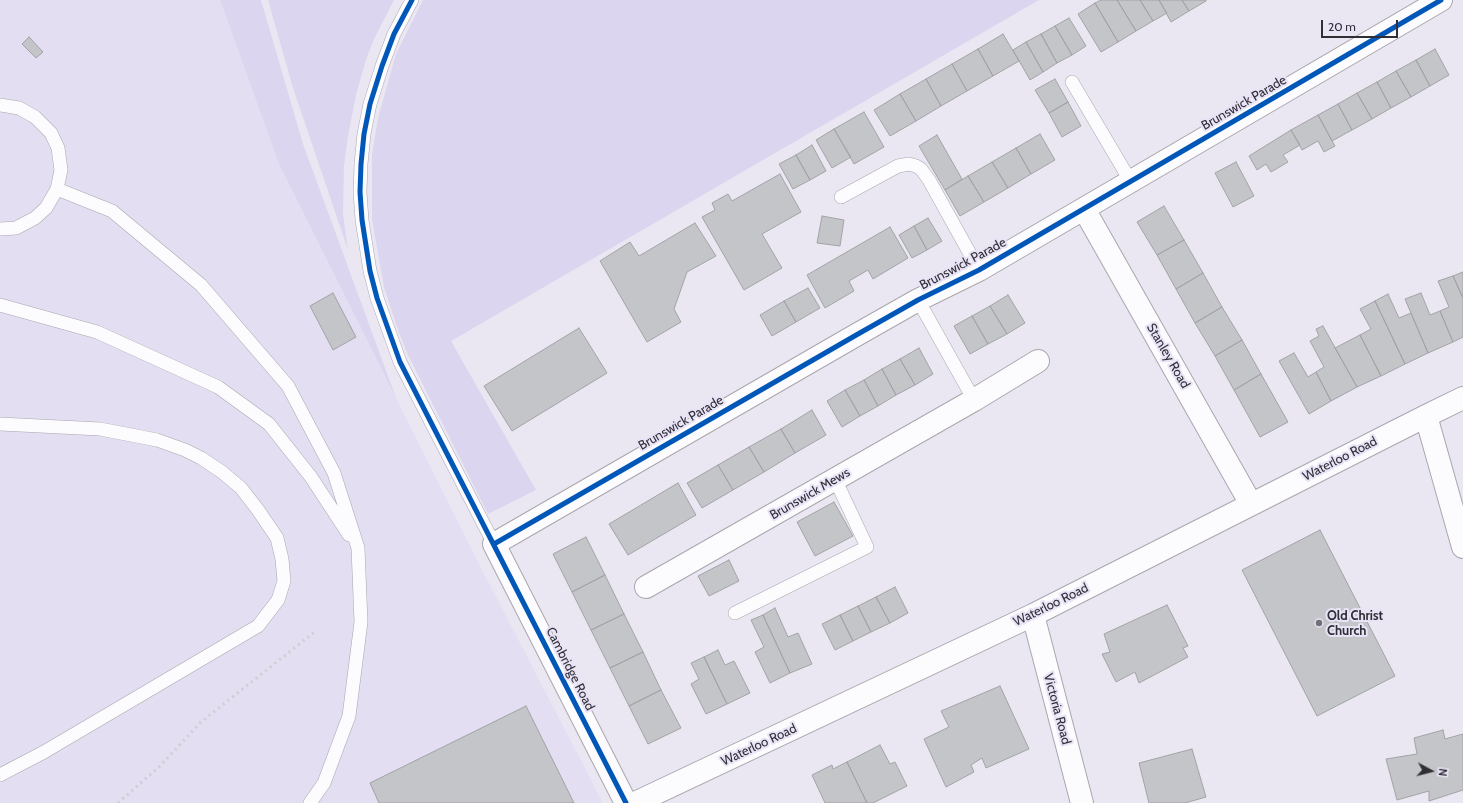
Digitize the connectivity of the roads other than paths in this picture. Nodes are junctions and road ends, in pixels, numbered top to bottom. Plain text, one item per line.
1 (412, 0) edge
2 (1441, 0) edge
3 (1072, 82) dead end
4 (0, 105) edge
5 (1131, 182) junction
6 (57, 189) junction
7 (842, 197) dead end
8 (1084, 209) junction
9 (0, 229) edge
10 (979, 270) junction
11 (918, 300) junction
12 (0, 305) edge
13 (1038, 361) dead end
14 (1463, 398) edge
15 (974, 400) junction
16 (1426, 416) junction
17 (0, 424) edge
18 (835, 479) junction
19 (1251, 504) junction
20 (494, 544) junction
21 (1463, 547) edge
22 (358, 548) junction
23 (646, 587) dead end
24 (735, 613) dead end
25 (1033, 615) junction
26 (0, 775) edge
27 (310, 803) edge
28 (626, 803) edge
29 (635, 803) edge
30 (1082, 803) edge

1 - 20 lane
2 - 5 street, Brunswick Parade
3 - 5 lane
4 - 6 lane
5 - 8 street, Brunswick Parade
6 - 9 lane
6 - 22 lane
7 - 10 lane
8 - 10 street, Brunswick Parade
8 - 19 street, Stanley Road
10 - 11 street, Brunswick Parade
11 - 15 lane
11 - 20 street, Brunswick Parade
12 - 22 lane
13 - 15 street, Brunswick Mews
14 - 16 street, Waterloo Road
15 - 18 street, Brunswick Mews
16 - 19 street, Waterloo Road
16 - 21 street
17 - 26 lane
18 - 23 street, Brunswick Mews
18 - 24 lane
19 - 25 street, Waterloo Road
20 - 28 street, Cambridge Road
22 - 27 lane
25 - 29 street, Waterloo Road
25 - 30 street, Victoria Road

